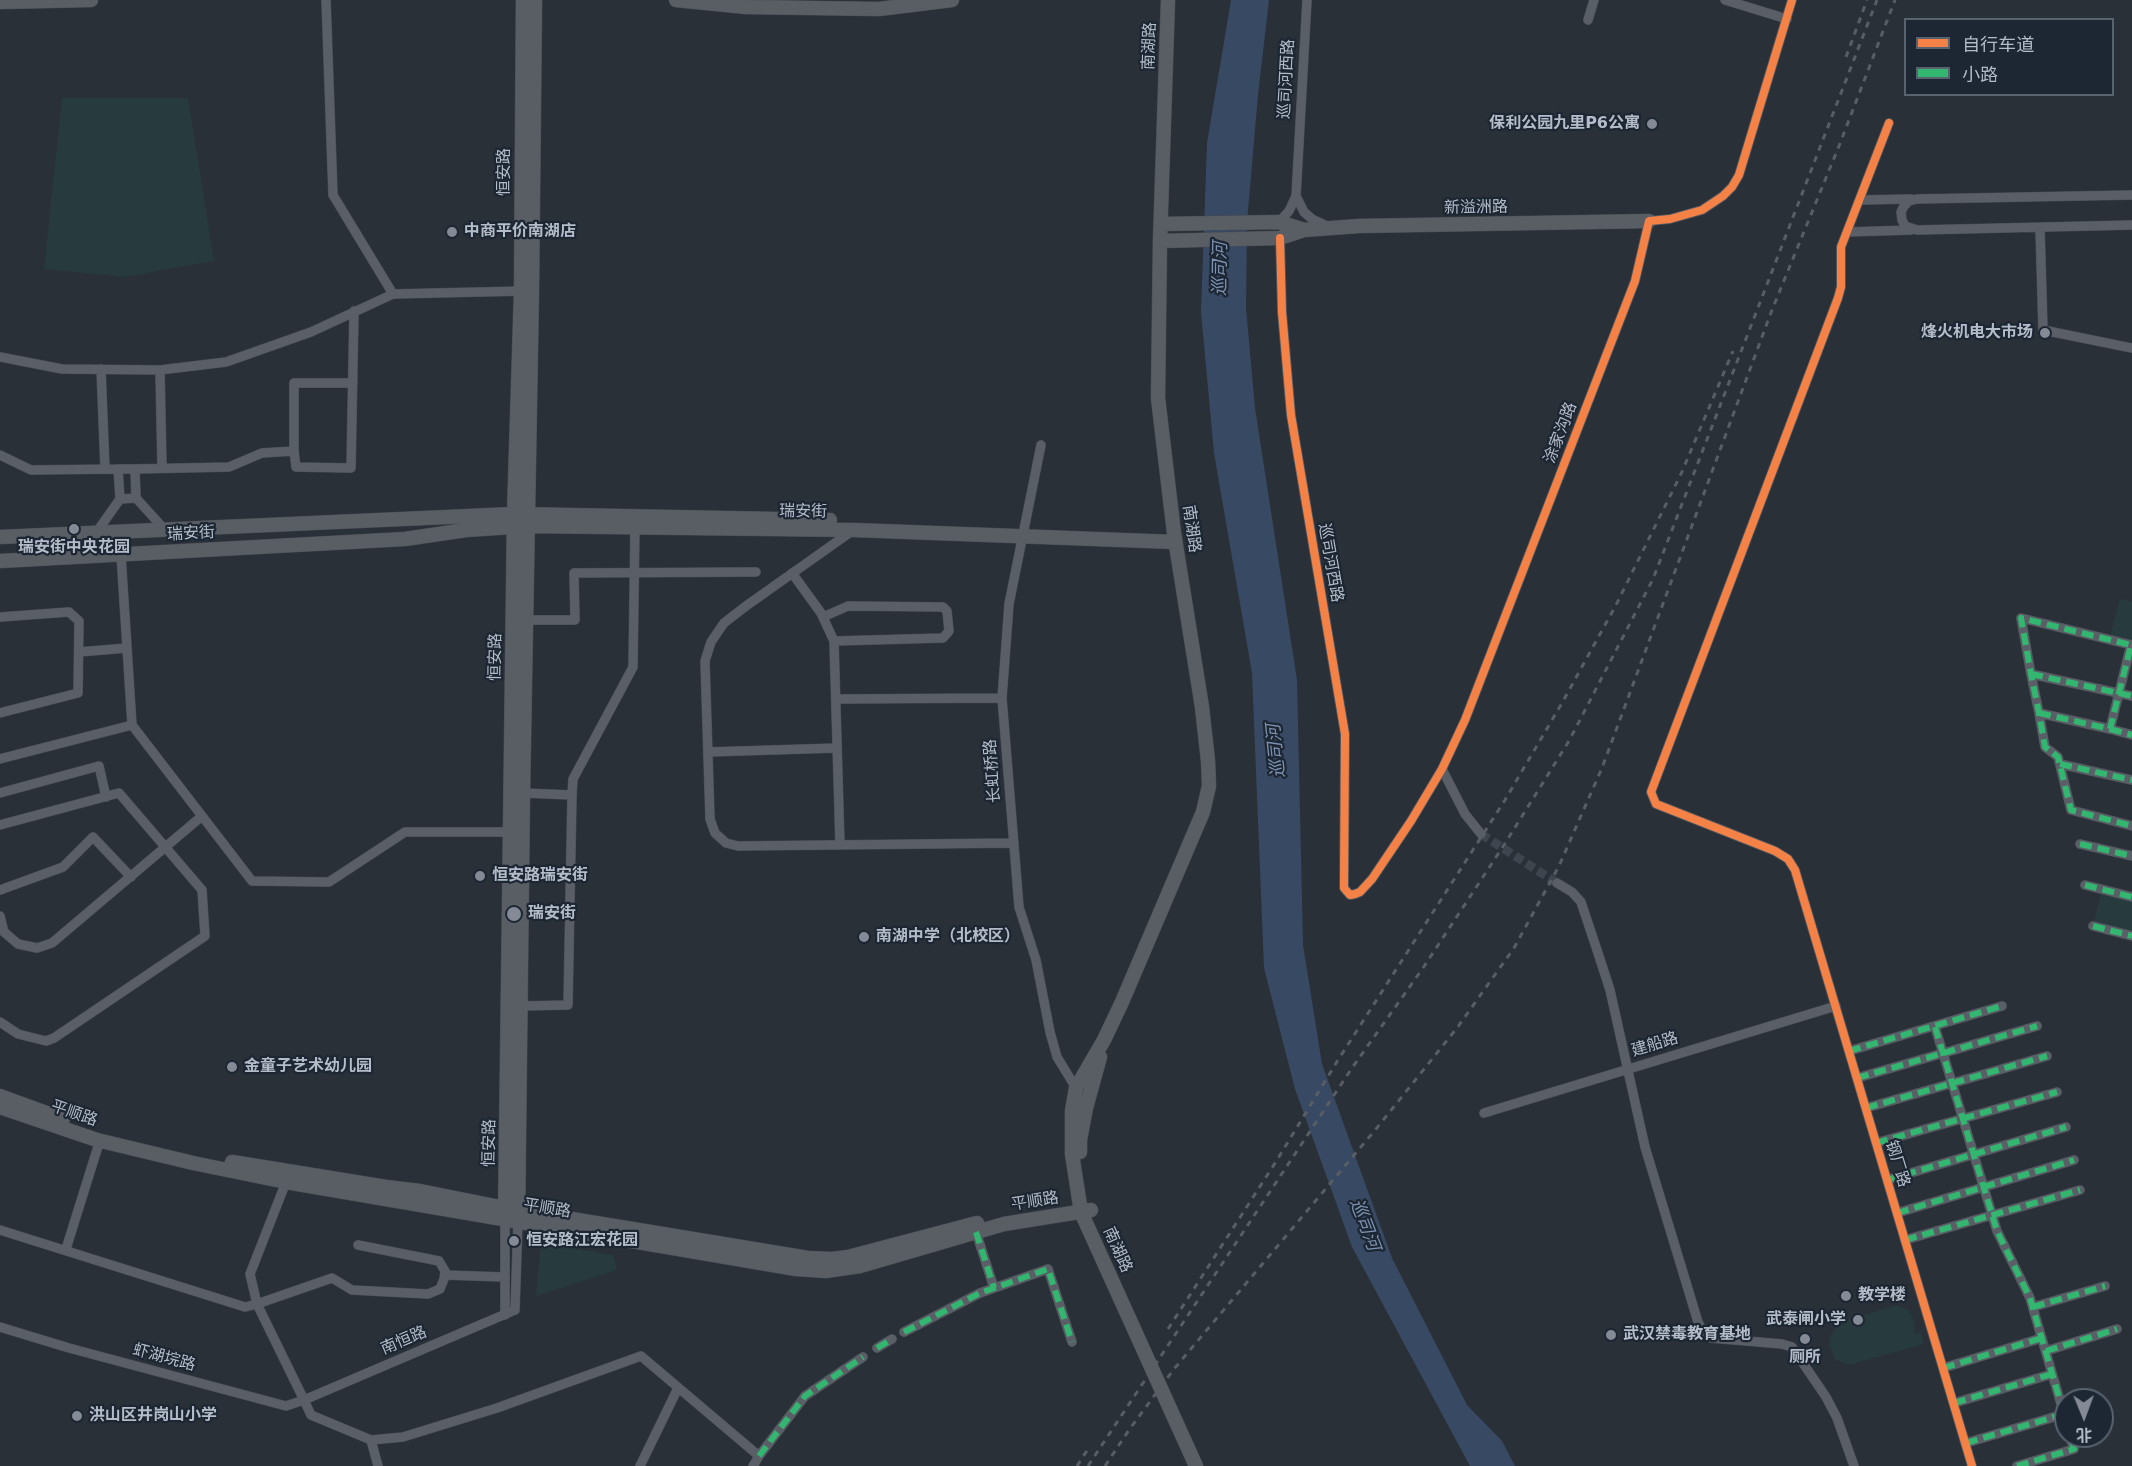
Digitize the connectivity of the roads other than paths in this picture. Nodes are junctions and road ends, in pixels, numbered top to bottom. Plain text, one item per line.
1 (91, 0) edge
2 (326, 0) edge
3 (523, 0) edge
4 (535, 0) edge
5 (676, 0) edge
6 (952, 0) edge
7 (1168, 0) edge
8 (1307, 0) edge
9 (1594, 0) edge
10 (1725, 0) edge
11 (1766, 0) edge
12 (1792, 0) edge
13 (7, 1) edge
14 (823, 4) edge
15 (1762, 11) junction
16 (1786, 19) junction
17 (1588, 20) dead end
18 (1889, 123) dead end
19 (2132, 195) edge
20 (1296, 196) junction
21 (1917, 199) junction
22 (1860, 200) junction
23 (1649, 221) junction
24 (1279, 222) junction
25 (1161, 224) junction
26 (2132, 225) edge
27 (1335, 228) junction
28 (2040, 228) junction
29 (1304, 230) junction
30 (1917, 230) junction
31 (1847, 232) junction
32 (1280, 238) junction
33 (1160, 241) junction
34 (527, 291) junction
35 (393, 294) junction
36 (354, 311) junction
37 (2132, 348) edge
38 (0, 357) edge
39 (101, 369) junction
40 (160, 370) junction
41 (353, 383) junction
42 (1041, 446) dead end
43 (294, 452) junction
44 (0, 455) edge
45 (162, 468) junction
46 (118, 469) junction
47 (135, 469) junction
48 (105, 470) junction
49 (136, 498) junction
50 (120, 499) junction
51 (521, 520) junction
52 (635, 526) junction
53 (165, 530) junction
54 (854, 530) junction
55 (1023, 531) junction
56 (96, 533) junction
57 (0, 537) edge
58 (1175, 537) junction
59 (121, 555) junction
60 (0, 561) edge
61 (756, 572) dead end
62 (634, 573) junction
63 (792, 573) junction
64 (0, 617) edge
65 (823, 617) junction
66 (526, 620) junction
67 (834, 641) junction
68 (2131, 645) edge
69 (127, 648) junction
70 (79, 652) junction
71 (2031, 674) junction
72 (2119, 693) junction
73 (2132, 696) edge
74 (1002, 698) junction
75 (836, 699) junction
76 (0, 713) edge
77 (2039, 713) junction
78 (132, 725) junction
79 (2110, 729) junction
80 (2132, 735) edge
81 (837, 748) junction
82 (708, 752) junction
83 (0, 759) edge
84 (2060, 764) junction
85 (1442, 769) junction
86 (2132, 780) edge
87 (0, 792) edge
88 (523, 793) junction
89 (572, 795) junction
90 (106, 797) junction
91 (202, 816) junction
92 (0, 825) edge
93 (2132, 826) edge
94 (517, 832) junction
95 (1481, 834) tunnel mouth
96 (1014, 843) junction
97 (2080, 844) dead end
98 (840, 845) junction
99 (165, 848) junction
100 (2132, 856) edge
101 (131, 877) junction
102 (1557, 883) tunnel mouth
103 (2085, 885) dead end
104 (0, 890) edge
105 (1347, 892) joint
106 (2132, 897) edge
107 (0, 916) edge
108 (2092, 926) dead end
109 (2132, 936) edge
110 (521, 1006) junction
111 (1836, 1006) junction
112 (2002, 1006) dead end
113 (0, 1022) edge
114 (2037, 1026) dead end
115 (1935, 1027) junction
116 (1104, 1040) junction
117 (1849, 1051) junction
118 (1943, 1054) junction
119 (2047, 1056) dead end
120 (1629, 1069) junction
121 (1857, 1078) junction
122 (1952, 1084) junction
123 (1076, 1088) junction
124 (2057, 1092) dead end
125 (0, 1096) edge
126 (0, 1107) edge
127 (1866, 1108) junction
128 (1484, 1113) dead end
129 (1962, 1119) junction
130 (2066, 1127) dead end
131 (100, 1140) junction
132 (1876, 1143) junction
133 (1973, 1154) junction
134 (2074, 1160) dead end
135 (1887, 1180) junction
136 (286, 1182) junction
137 (1984, 1187) junction
138 (2080, 1190) dead end
139 (1085, 1208) junction
140 (1897, 1213) junction
141 (512, 1215) junction
142 (1992, 1215) junction
143 (0, 1230) edge
144 (976, 1232) junction
145 (1905, 1240) junction
146 (358, 1245) dead end
147 (66, 1249) junction
148 (444, 1275) junction
149 (504, 1277) junction
150 (2105, 1286) dead end
151 (994, 1288) junction
152 (257, 1304) junction
153 (2033, 1307) junction
154 (515, 1310) joint
155 (504, 1315) junction
156 (0, 1327) edge
157 (2117, 1329) dead end
158 (904, 1332) dead end
159 (2042, 1338) junction
160 (892, 1339) dead end
161 (1072, 1342) dead end
162 (878, 1348) dead end
163 (2046, 1351) junction
164 (863, 1357) dead end
165 (1943, 1368) junction
166 (2052, 1374) junction
167 (678, 1388) junction
168 (2056, 1388) edge
169 (304, 1400) junction
170 (1954, 1403) junction
171 (2054, 1421) edge
172 (371, 1440) junction
173 (1966, 1443) junction
174 (2074, 1448) edge
175 (759, 1456) junction
176 (378, 1466) edge
177 (640, 1466) edge
178 (753, 1466) edge
179 (1196, 1466) edge
180 (1204, 1466) edge
181 (1854, 1466) edge
182 (1972, 1466) edge
183 (2017, 1466) edge

1 - 13 main road
2 - 35 street
3 - 34 main road, 恒安路
4 - 34 main road, 恒安路
5 - 14 main road
6 - 14 main road
7 - 25 main road, 南湖路
8 - 20 street, 巡司河西路
9 - 17 street
10 - 15 street
11 - 15 street
12 - 16 street
15 - 16 street
16 - 23 street
18 - 22 street
19 - 21 street
20 - 24 street
20 - 27 street
21 - 22 street
21 - 30 street
22 - 31 street
23 - 27 main road, 新溢洲路
23 - 85 street, 涂家沟路
24 - 25 main road
24 - 29 main road
25 - 33 main road, 南湖路
26 - 28 street
27 - 29 main road, 新溢洲路
28 - 30 street
28 - 37 street
29 - 32 main road
30 - 31 street
31 - 111 street, 钢厂路
32 - 33 main road
32 - 105 street, 巡司河西路
33 - 58 main road, 南湖路
34 - 35 street
34 - 51 main road, 恒安路
35 - 36 street
36 - 40 street
36 - 41 street
38 - 39 street
39 - 40 street
39 - 48 street
40 - 45 street
41 - 43 street
41 - 43 street
42 - 55 street, 长虹桥路
43 - 45 street
44 - 48 street
45 - 47 street
46 - 47 street
46 - 48 street
46 - 50 street
47 - 49 street
49 - 50 street
49 - 53 street
50 - 56 street
51 - 52 main road, 瑞安街
51 - 53 main road, 瑞安街
51 - 55 main road, 瑞安街
51 - 59 main road, 瑞安街
51 - 66 main road, 恒安路
51 - 94 main road, 恒安路
52 - 54 main road, 瑞安街
52 - 62 street
53 - 56 main road, 瑞安街
54 - 55 main road, 瑞安街
54 - 63 street
55 - 58 main road, 瑞安街
55 - 74 street, 长虹桥路
56 - 57 main road, 瑞安街
58 - 116 main road, 南湖路
59 - 60 main road, 瑞安街
59 - 69 street
61 - 62 street
62 - 66 street
62 - 89 street
63 - 65 street
63 - 82 street
64 - 70 street
65 - 67 street
65 - 67 street
66 - 88 main road, 恒安路
67 - 75 street
68 - 71 street
68 - 72 street
69 - 70 street
69 - 78 street
70 - 76 street
71 - 72 street
71 - 77 street
72 - 73 street
72 - 79 street
74 - 75 street
74 - 96 street, 长虹桥路
75 - 81 street
77 - 79 street
77 - 84 street
78 - 83 street
78 - 91 street
79 - 80 street
81 - 82 street
81 - 98 street
82 - 98 street
84 - 86 street
84 - 93 street
85 - 95 street
85 - 105 street, 涂家沟路
87 - 90 street
88 - 89 street
88 - 94 main road, 恒安路
89 - 110 street
90 - 92 street
90 - 99 street
91 - 94 street
91 - 99 street
94 - 110 main road, 恒安路
94 - 141 main road, 恒安路
96 - 98 street
96 - 123 street, 长虹桥路
97 - 100 street
99 - 101 street
99 - 113 street
101 - 104 street
101 - 107 street
102 - 120 street
103 - 106 street
108 - 109 street
110 - 141 main road, 恒安路
111 - 117 street, 钢厂路
111 - 120 street, 建船路
112 - 115 street
114 - 118 street
115 - 117 street
115 - 118 street
116 - 123 main road, 南湖路
116 - 139 main road, 南湖路
117 - 121 street, 钢厂路
118 - 121 street
118 - 122 street
119 - 122 street
120 - 128 street, 建船路
120 - 181 street
121 - 127 street, 钢厂路
122 - 127 street
122 - 129 street
123 - 139 main road, 南湖路
124 - 129 street
125 - 141 main road, 平顺路
126 - 131 main road, 平顺路
127 - 132 street, 钢厂路
129 - 132 street
129 - 133 street
130 - 133 street
131 - 136 main road, 平顺路
131 - 147 street
132 - 135 street, 钢厂路
133 - 135 street
133 - 137 street
134 - 137 street
135 - 140 street, 钢厂路
136 - 141 main road, 平顺路
136 - 152 street
137 - 140 street
137 - 142 street
138 - 142 street
139 - 141 main road, 平顺路
139 - 144 main road, 平顺路
139 - 179 main road, 南湖路
139 - 180 main road, 南湖路
140 - 145 street, 钢厂路
141 - 144 main road, 平顺路
141 - 149 street, 恒安路
141 - 154 street, 恒安路
142 - 145 street
142 - 153 street
143 - 147 street
144 - 151 street
145 - 165 street, 钢厂路
146 - 148 street
147 - 152 street
148 - 149 street
148 - 152 street
149 - 155 street, 恒安路
150 - 153 street
151 - 158 street
151 - 161 street
152 - 169 street
153 - 159 street
154 - 155 street, 南恒路
155 - 169 street, 南恒路
156 - 169 street, 虾湖垸路
157 - 163 street
159 - 163 street
159 - 165 street
160 - 162 street
163 - 166 street
164 - 175 street
165 - 170 street, 钢厂路
166 - 168 street
166 - 170 street
167 - 172 street
167 - 175 street
167 - 177 street
169 - 172 street
170 - 173 street, 钢厂路
171 - 173 street
172 - 176 street
173 - 182 street, 钢厂路
174 - 183 street
175 - 178 street

